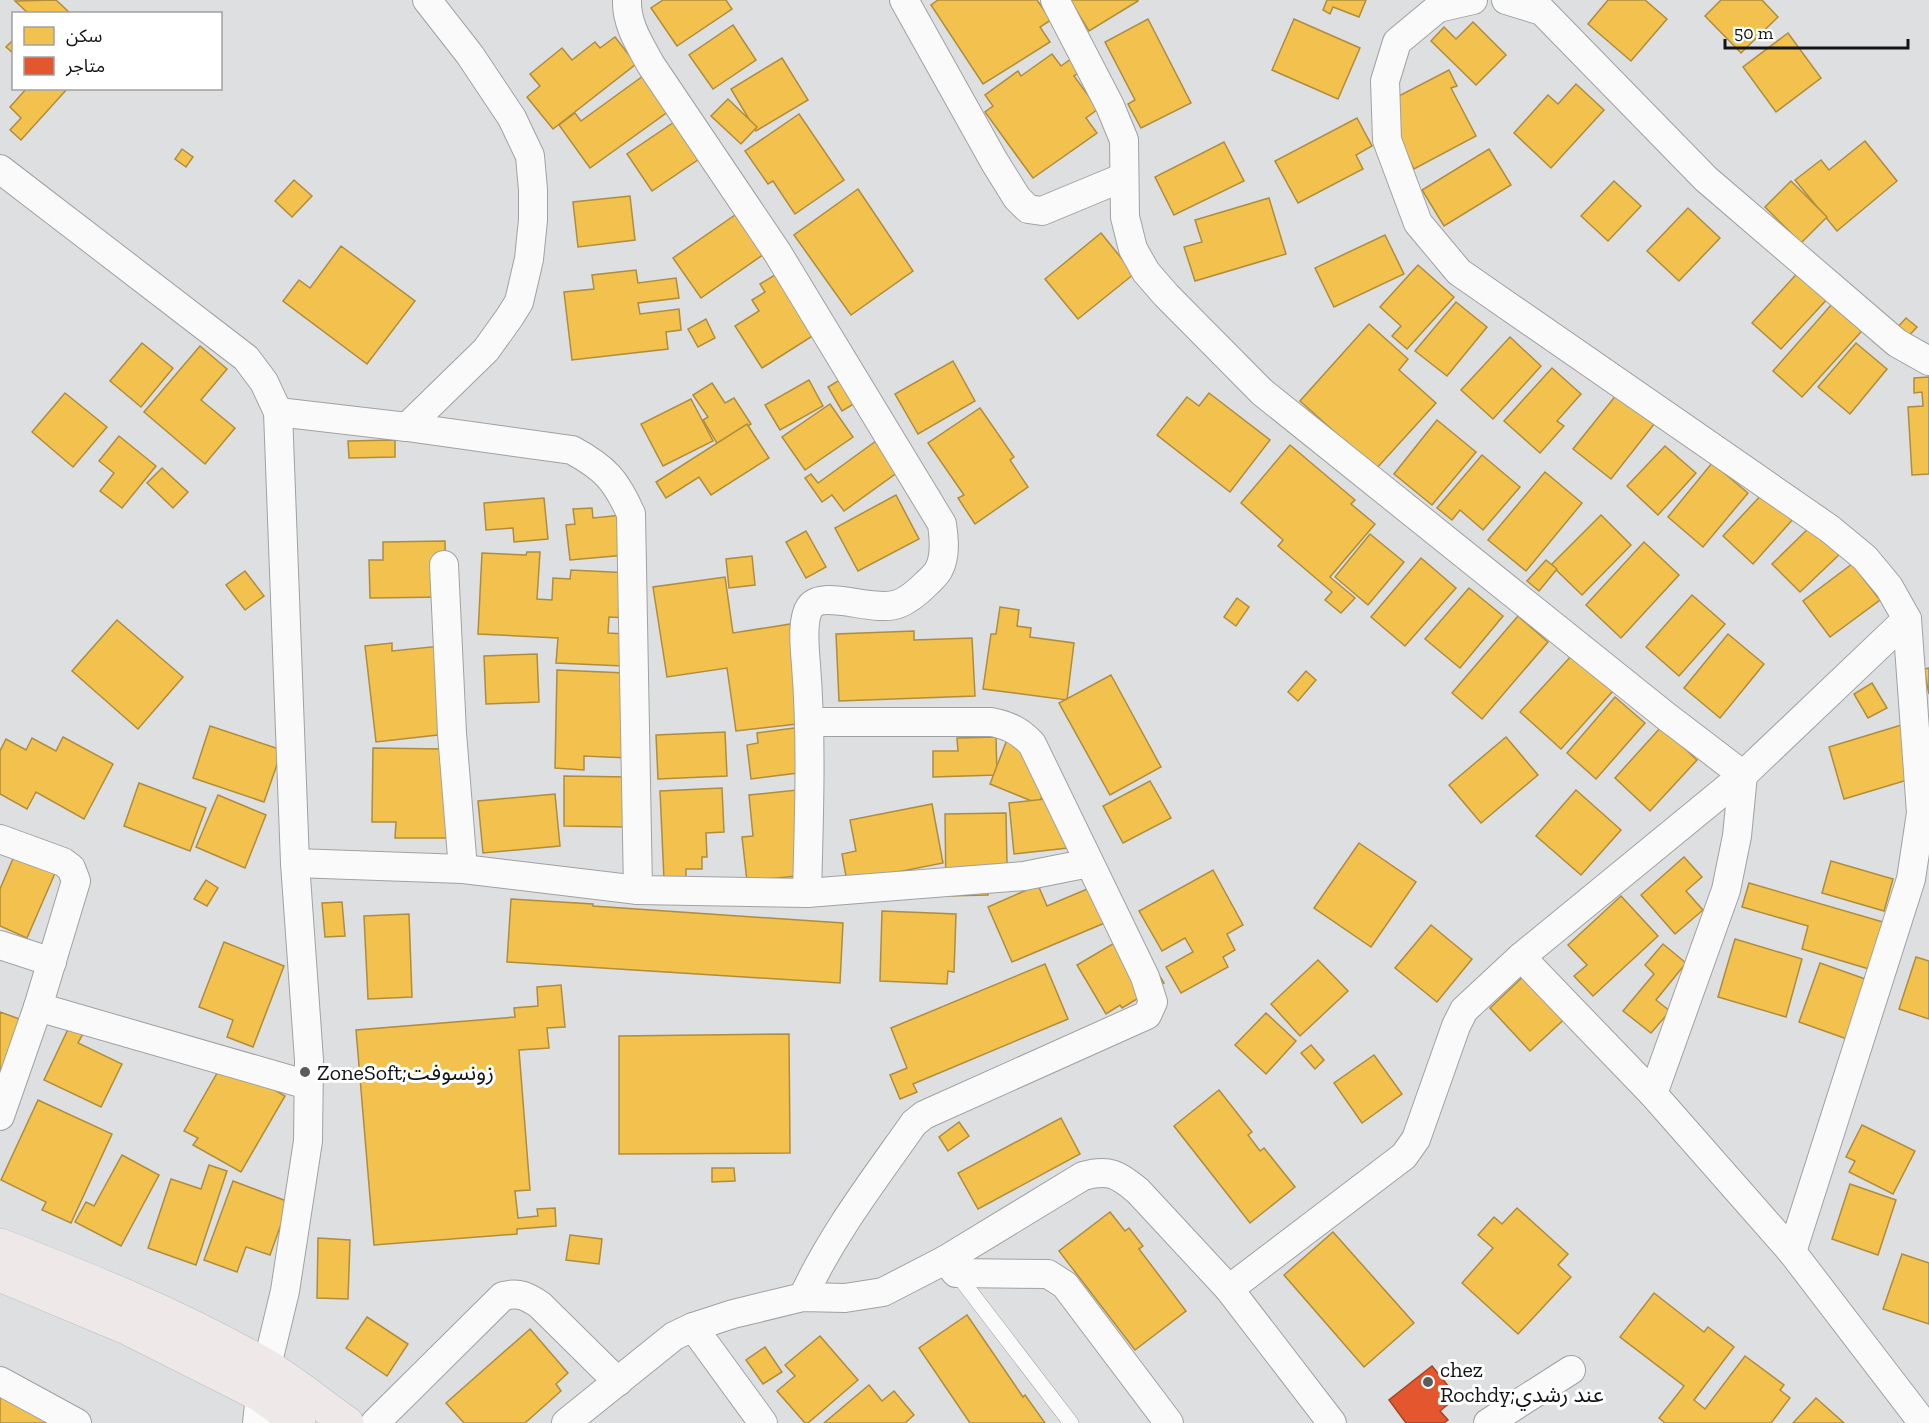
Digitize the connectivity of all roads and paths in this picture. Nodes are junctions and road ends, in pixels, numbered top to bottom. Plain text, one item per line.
1 (427, 0) edge
2 (627, 0) edge
3 (904, 0) edge
4 (1055, 0) edge
5 (1473, 0) edge
6 (1506, 0) edge
7 (3, 177) edge
8 (1124, 177) junction
9 (1929, 361) edge
10 (278, 412) junction
11 (407, 427) junction
12 (444, 565) dead end
13 (1907, 620) junction
14 (810, 722) junction
15 (1743, 775) junction
16 (1925, 814) edge
17 (0, 839) edge
18 (296, 863) junction
19 (1089, 864) junction
20 (463, 869) junction
21 (638, 890) junction
22 (807, 893) junction
23 (0, 945) edge
24 (1521, 957) junction
25 (52, 962) junction
26 (38, 1007) junction
27 (308, 1085) junction
28 (1653, 1094) junction
29 (0, 1116) edge
30 (0, 1245) edge
31 (1792, 1252) junction
32 (950, 1267) junction
33 (0, 1275) edge
34 (1229, 1289) junction
35 (803, 1297) junction
36 (693, 1327) junction
37 (1571, 1370) dead end
38 (0, 1381) edge
39 (618, 1382) junction
40 (261, 1394) edge
41 (77, 1423) edge
42 (299, 1423) edge
43 (347, 1423) edge
44 (375, 1423) edge
45 (566, 1423) edge
46 (763, 1423) edge
47 (1071, 1423) edge
48 (1169, 1423) edge
49 (1332, 1423) edge
50 (1488, 1423) edge
51 (1923, 1423) edge

1 - 11 street
2 - 14 street
3 - 8 street
4 - 8 street
5 - 13 street
6 - 9 street
7 - 10 street
8 - 15 street
10 - 11 street
10 - 18 street
11 - 21 street
12 - 20 street
13 - 15 street
13 - 16 street
14 - 19 street
14 - 22 street
15 - 24 street
15 - 28 street
16 - 31 street
17 - 25 street
18 - 20 street
18 - 27 street
19 - 22 street
19 - 35 street
20 - 21 street
21 - 22 street
23 - 25 street
24 - 28 street
24 - 34 street
25 - 26 street
26 - 27 street
26 - 29 street
27 - 40 street
28 - 31 street
30 - 40 main road
31 - 51 street
32 - 34 street
32 - 35 street
32 - 47 lane
32 - 48 street
33 - 40 main road
34 - 49 street
35 - 36 street
36 - 39 street
36 - 46 street
37 - 50 street
38 - 41 street
39 - 44 street
39 - 45 street
40 - 42 main road
40 - 43 main road

